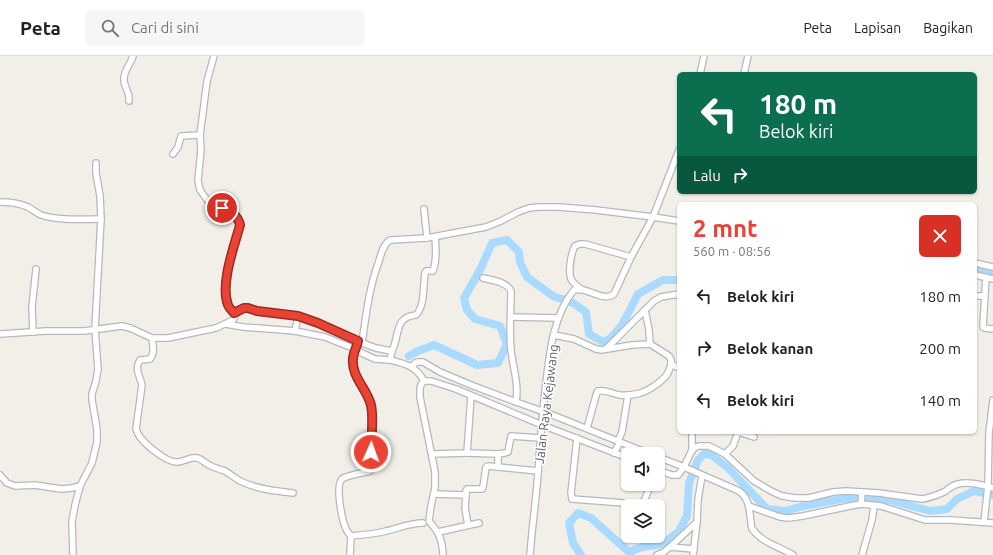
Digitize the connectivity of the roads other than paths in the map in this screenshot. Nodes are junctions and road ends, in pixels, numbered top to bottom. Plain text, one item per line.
1 (133, 56) edge
2 (214, 56) edge
3 (704, 56) edge
4 (748, 56) edge
5 (700, 72) edge
6 (744, 72) edge
7 (129, 101) dead end
8 (200, 135) junction
9 (173, 154) dead end
10 (677, 155) edge
11 (96, 163) dead end
12 (0, 202) edge
13 (424, 209) dead end
14 (653, 217) junction
15 (101, 219) junction
16 (677, 222) edge
17 (427, 237) junction
18 (435, 237) junction
19 (631, 257) junction
20 (977, 263) edge
21 (993, 267) edge
22 (36, 268) dead end
23 (977, 275) edge
24 (986, 277) junction
25 (483, 278) dead end
26 (993, 279) edge
27 (580, 288) junction
28 (677, 294) edge
29 (977, 296) edge
30 (984, 296) junction
31 (645, 310) junction
32 (235, 312) junction
33 (298, 317) junction
34 (511, 317) junction
35 (558, 318) junction
36 (226, 324) junction
37 (95, 329) junction
38 (296, 329) junction
39 (993, 329) edge
40 (33, 332) junction
41 (0, 334) edge
42 (554, 335) junction
43 (152, 338) junction
44 (650, 344) junction
45 (358, 345) junction
46 (607, 348) junction
47 (392, 350) junction
48 (390, 360) junction
49 (671, 364) junction
50 (412, 367) junction
51 (677, 367) edge
52 (424, 381) junction
53 (628, 395) junction
54 (471, 396) junction
55 (993, 400) edge
56 (516, 402) junction
57 (543, 412) junction
58 (542, 424) junction
59 (587, 428) junction
60 (692, 434) edge
61 (737, 434) edge
62 (744, 434) edge
63 (754, 437) dead end
64 (540, 438) junction
65 (577, 438) junction
66 (619, 442) junction
67 (632, 447) edge
68 (692, 450) junction
69 (615, 452) junction
70 (432, 454) junction
71 (467, 454) junction
72 (498, 454) junction
73 (725, 454) junction
74 (621, 455) edge
75 (665, 460) edge
76 (498, 467) junction
77 (684, 467) junction
78 (538, 471) junction
79 (665, 472) edge
80 (699, 474) junction
81 (0, 475) edge
82 (80, 486) junction
83 (648, 491) edge
84 (989, 491) edge
85 (293, 493) dead end
86 (434, 494) junction
87 (466, 495) junction
88 (862, 498) junction
89 (749, 506) junction
90 (874, 506) junction
91 (423, 522) dead end
92 (696, 522) junction
93 (984, 522) junction
94 (479, 523) dead end
95 (993, 523) edge
96 (468, 525) junction
97 (438, 532) junction
98 (351, 536) junction
99 (670, 547) junction
100 (694, 552) edge
101 (73, 555) edge
102 (350, 555) edge
103 (443, 555) edge
104 (530, 555) edge
105 (657, 555) edge
106 (793, 555) edge
107 (862, 555) edge

1 - 7 street
2 - 8 street
3 - 5 street
4 - 6 street
8 - 9 street
8 - 32 street
10 - 14 street
11 - 15 street
12 - 15 street
13 - 17 street
14 - 16 street
14 - 18 street
14 - 19 street
15 - 37 street
17 - 18 street
17 - 45 street
18 - 47 street
19 - 27 street
19 - 27 street
20 - 21 street
22 - 40 street
23 - 24 street
24 - 26 street
24 - 30 street
25 - 34 street
27 - 35 street, Jalan Raya Kejawang
28 - 31 street
29 - 30 street
30 - 39 street
31 - 44 street
31 - 46 street
32 - 33 street
32 - 36 street
33 - 38 street
33 - 45 street
34 - 35 street
34 - 56 street
35 - 42 street, Jalan Raya Kejawang
36 - 38 street
36 - 43 street
37 - 40 street
37 - 43 street
37 - 82 street
38 - 45 street
40 - 41 street
42 - 46 street
42 - 57 street, Jalan Raya Kejawang
43 - 85 street
44 - 46 street
44 - 49 street
45 - 47 street
45 - 48 street
45 - 98 street
47 - 48 street
48 - 50 street
49 - 51 street
49 - 53 street
50 - 52 street
50 - 56 street
52 - 54 street
52 - 70 street
53 - 59 street
53 - 66 street
54 - 58 street
54 - 71 street
55 - 84 street
56 - 57 street
57 - 58 street, Jalan Raya Kejawang
57 - 59 street
58 - 64 street, Jalan Raya Kejawang
58 - 65 street
59 - 66 street
60 - 68 street
61 - 73 street
62 - 63 street
64 - 72 street
64 - 78 street, Jalan Raya Kejawang
65 - 69 street
65 - 83 street
66 - 67 street
66 - 69 street
68 - 73 street
68 - 77 street
69 - 74 street
70 - 71 street
70 - 86 street
71 - 72 street
72 - 76 street
73 - 88 street
75 - 77 street
76 - 78 street
76 - 87 street
77 - 79 street
77 - 80 street
78 - 104 street, Jalan Raya Kejawang
80 - 89 street
80 - 92 street
81 - 82 street
82 - 101 street
84 - 88 street
84 - 93 street
86 - 87 street
86 - 97 street
87 - 96 street
88 - 89 street
88 - 90 street
89 - 106 street
90 - 93 street
90 - 107 street
91 - 98 street
92 - 99 street
92 - 100 street
93 - 95 street
94 - 96 street
96 - 97 street
97 - 103 street
98 - 102 street
99 - 100 street
99 - 105 street

